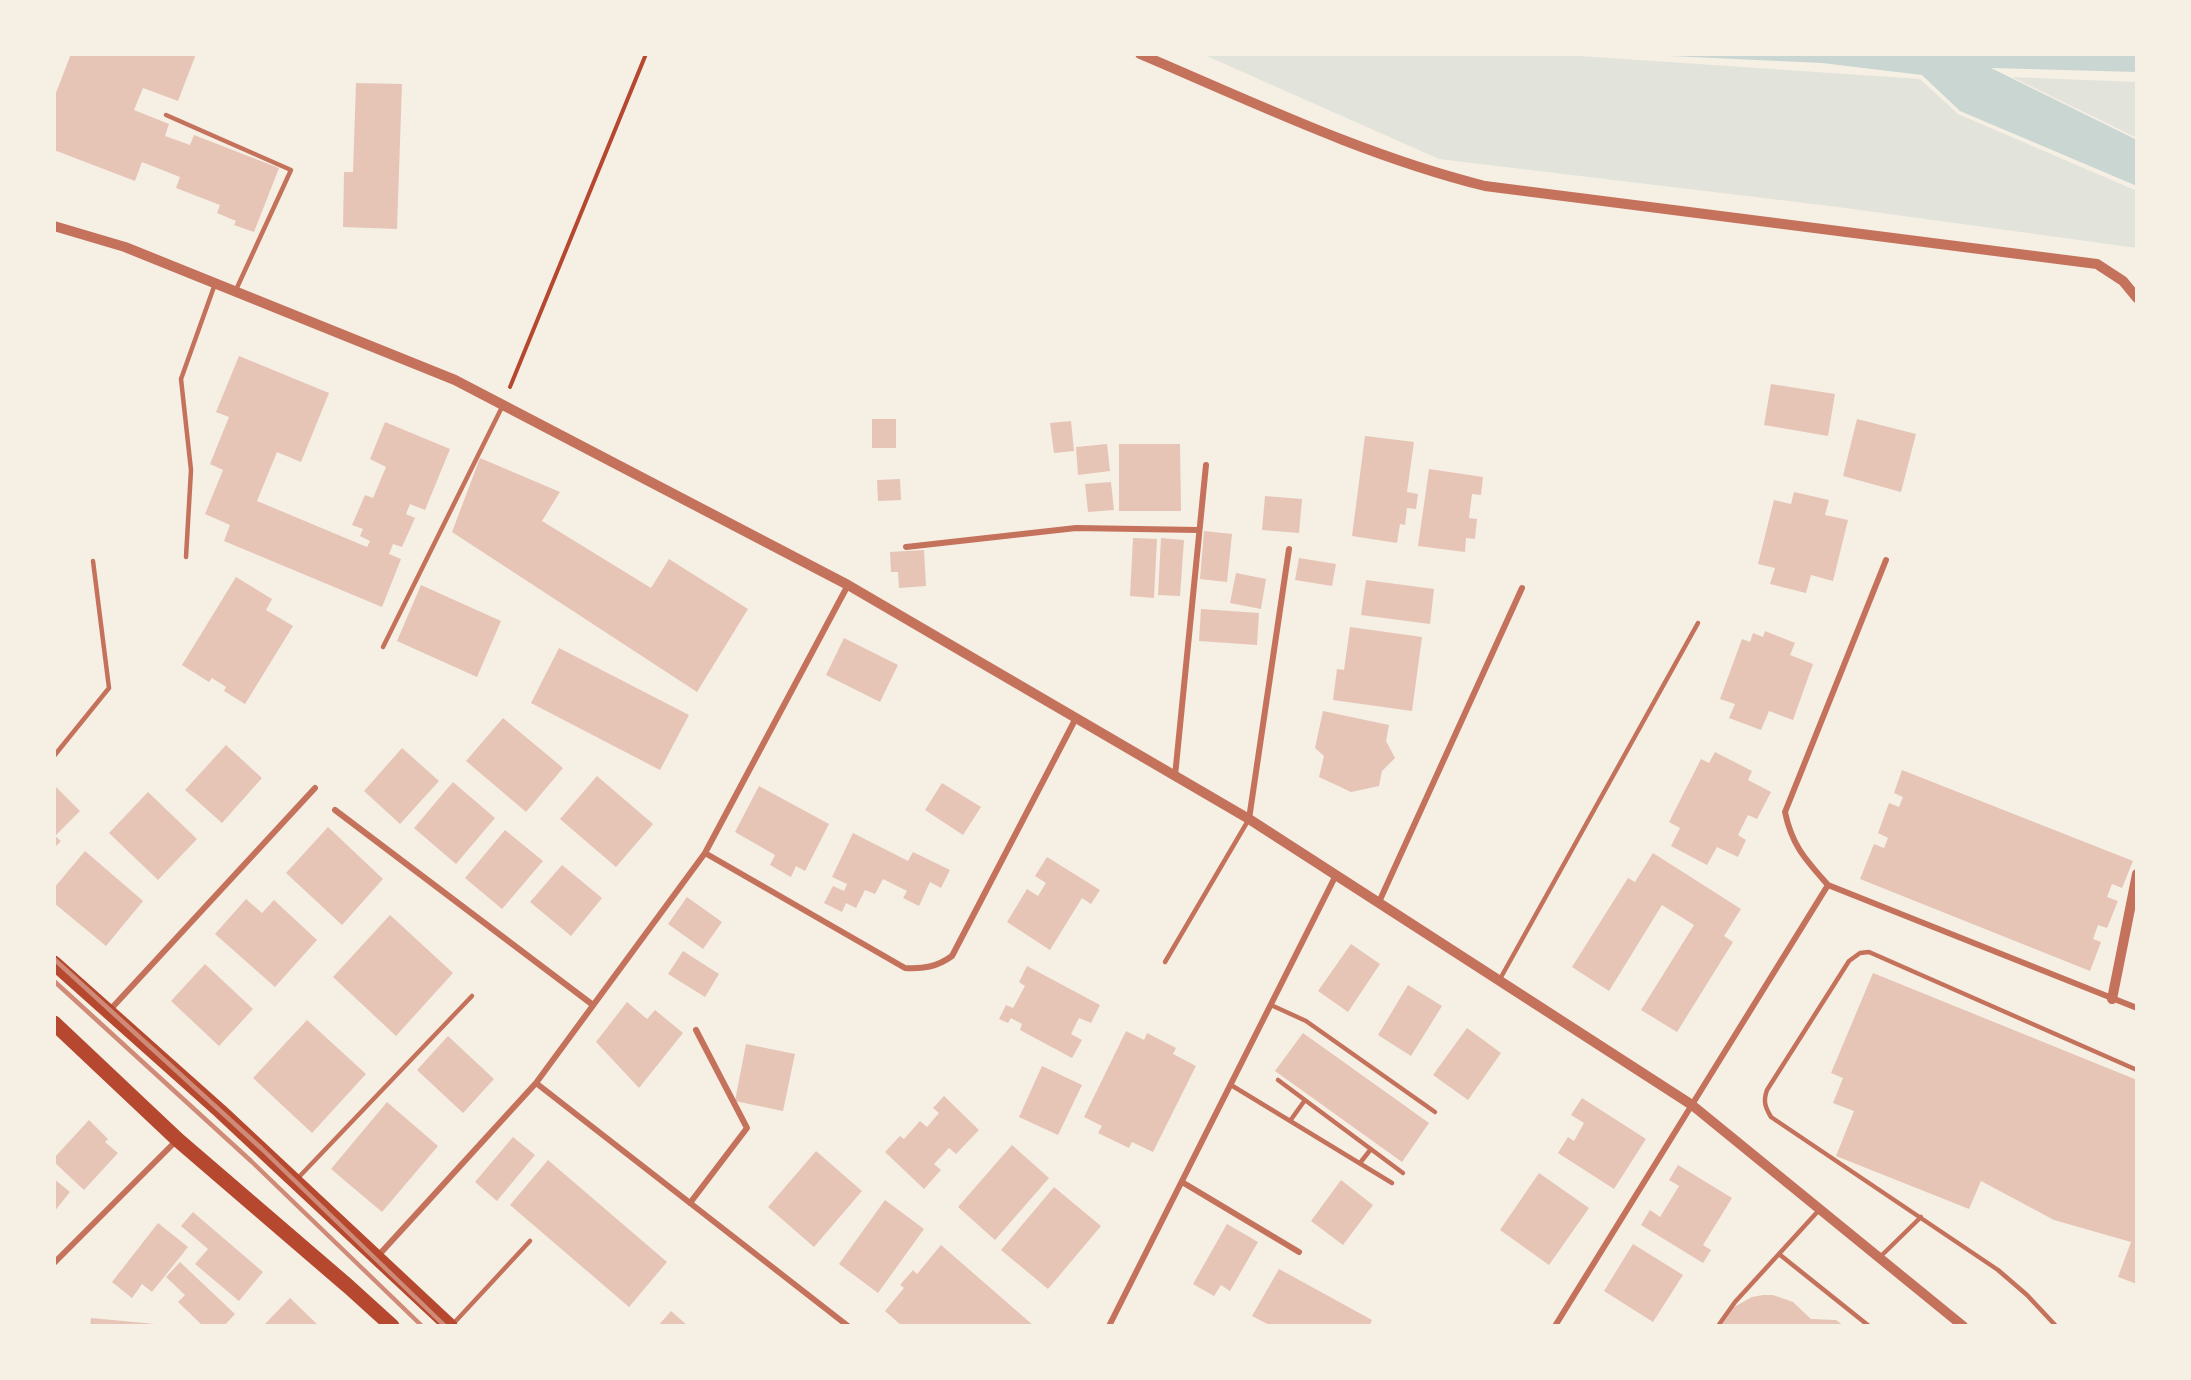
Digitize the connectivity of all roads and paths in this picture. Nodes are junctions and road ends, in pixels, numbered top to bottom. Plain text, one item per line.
1 (646, 54) edge
2 (1140, 54) edge
3 (166, 115) dead end
4 (54, 226) edge
5 (215, 284) junction
6 (235, 292) junction
7 (2137, 298) edge
8 (503, 405) junction
9 (1206, 465) dead end
10 (1199, 530) junction
11 (906, 547) dead end
12 (1289, 549) dead end
13 (186, 557) dead end
14 (1886, 560) dead end
15 (93, 561) dead end
16 (848, 585) junction
17 (1522, 588) dead end
18 (1698, 623) dead end
19 (383, 647) dead end
20 (1076, 718) junction
21 (54, 756) edge
22 (1175, 776) junction
23 (315, 789) dead end
24 (335, 810) dead end
25 (1249, 819) junction
26 (705, 852) junction
27 (2137, 874) edge
28 (1337, 875) junction
29 (1828, 885) junction
30 (1379, 902) junction
31 (1165, 962) dead end
32 (54, 963) edge
33 (1499, 980) junction
34 (471, 996) dead end
35 (2112, 999) junction
36 (593, 1005) junction
37 (1271, 1005) junction
38 (2137, 1008) edge
39 (109, 1012) junction
40 (55, 1027) edge
41 (696, 1030) dead end
42 (2137, 1070) edge
43 (1278, 1080) dead end
44 (536, 1083) junction
45 (1231, 1085) junction
46 (1305, 1100) junction
47 (1692, 1105) junction
48 (1435, 1112) dead end
49 (1290, 1121) junction
50 (178, 1140) junction
51 (1371, 1149) junction
52 (1360, 1163) junction
53 (1403, 1173) dead end
54 (295, 1181) junction
55 (1182, 1182) junction
56 (1392, 1183) dead end
57 (690, 1203) junction
58 (1820, 1209) junction
59 (1921, 1217) junction
60 (530, 1241) dead end
61 (1299, 1252) dead end
62 (1779, 1254) junction
63 (377, 1257) junction
64 (1879, 1257) junction
65 (54, 1263) edge
66 (392, 1326) edge
67 (451, 1326) edge
68 (848, 1326) edge
69 (1109, 1326) edge
70 (1555, 1326) edge
71 (1718, 1326) edge
72 (1869, 1326) edge
73 (1964, 1326) edge
74 (2056, 1326) edge

1 - 8 path
2 - 7 street
3 - 6 lane
4 - 5 street
5 - 6 street
5 - 13 lane
6 - 8 street
8 - 16 street
8 - 19 lane
9 - 10 street
10 - 11 street
10 - 22 street
12 - 25 street
14 - 29 street
15 - 21 lane
16 - 20 street
16 - 26 street
17 - 30 street
18 - 33 lane
20 - 22 street
20 - 26 street
22 - 25 street
23 - 39 street
24 - 36 street
25 - 28 street
25 - 31 lane
26 - 36 street
27 - 35 street
28 - 30 street
28 - 37 street
29 - 35 street
29 - 47 street
30 - 33 street
32 - 39 main road
33 - 47 street
34 - 54 lane
35 - 38 street
36 - 44 street
37 - 45 street
37 - 48 lane
39 - 54 main road
40 - 50 main road
41 - 57 street
42 - 59 lane
43 - 46 lane
44 - 57 street
44 - 63 street
45 - 49 lane
45 - 55 street
46 - 49 lane
46 - 51 lane
47 - 58 street
47 - 70 street
49 - 52 lane
50 - 65 street
50 - 66 main road
51 - 52 lane
51 - 53 lane
52 - 56 lane
54 - 63 main road
55 - 61 street
55 - 69 street
57 - 68 street
58 - 62 lane
58 - 64 street
59 - 64 lane
59 - 74 lane
60 - 67 lane
62 - 71 lane
62 - 72 lane
63 - 67 main road
64 - 73 street

